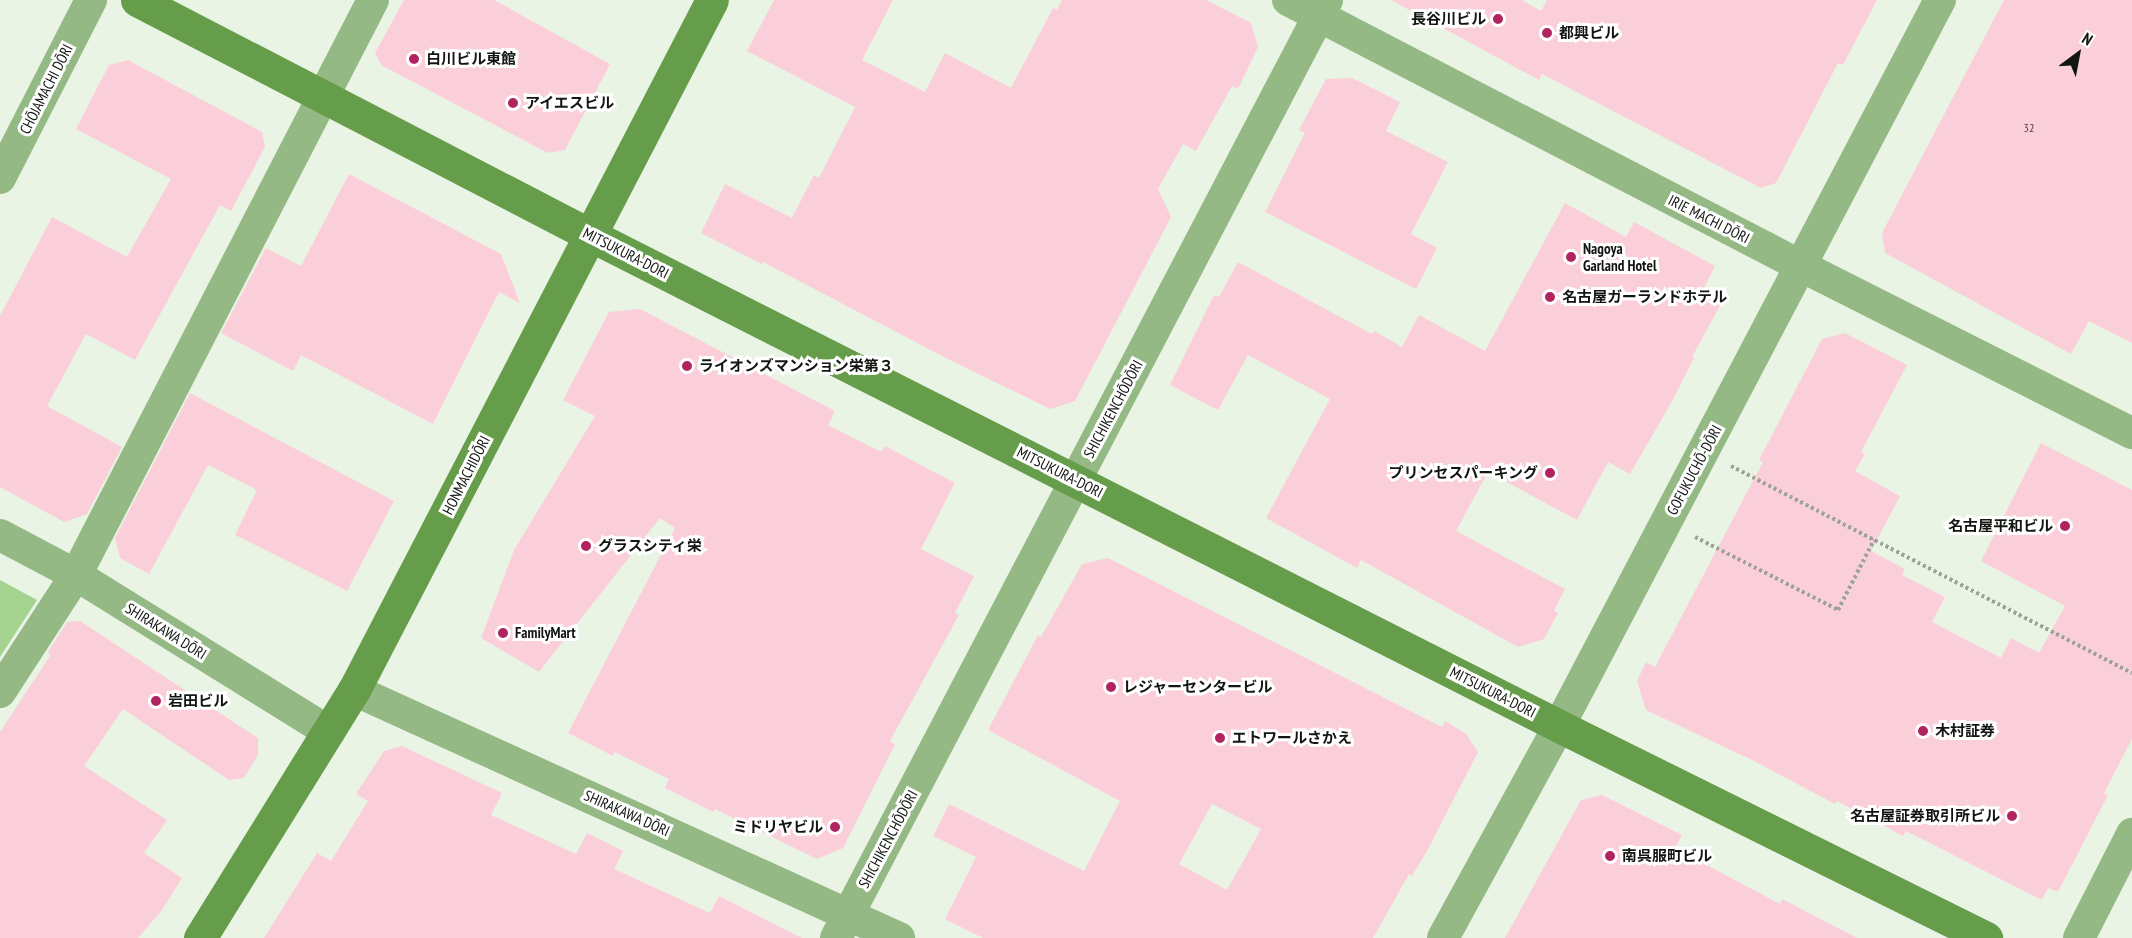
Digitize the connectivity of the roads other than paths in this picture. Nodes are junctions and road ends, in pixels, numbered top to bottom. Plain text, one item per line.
1 (91, 0) edge
2 (137, 0) edge
3 (373, 0) edge
4 (712, 0) edge
5 (1288, 0) edge
6 (1940, 0) edge
7 (1323, 8) edge
8 (323, 97) junction
9 (0, 178) edge
10 (590, 236) junction
11 (1801, 266) junction
12 (2132, 433) edge
13 (1076, 481) junction
14 (0, 535) edge
15 (76, 575) junction
16 (354, 690) junction
17 (0, 692) edge
18 (1559, 726) junction
19 (329, 732) junction
20 (2132, 834) edge
21 (842, 926) edge
22 (200, 938) edge
23 (899, 938) edge
24 (1443, 938) edge
25 (1986, 938) edge
26 (2079, 938) edge

1 - 9 street, CHŌJAMACHI DŌRI
2 - 8 street, MITSUKURA-DORI
3 - 8 street
4 - 10 street, HONMACHIDŌRI
5 - 7 street, IRIE MACHI DŌRI
6 - 11 street, GOFUKUCHŌ-DŌRI
7 - 11 street, IRIE MACHI DŌRI
7 - 13 street, SHICHIKENCHŌDŌRI
8 - 10 street, MITSUKURA-DORI
8 - 15 street
10 - 13 street, MITSUKURA-DORI
10 - 16 street, HONMACHIDŌRI
11 - 12 street, IRIE MACHI DŌRI
11 - 18 street, GOFUKUCHŌ-DŌRI
13 - 18 street, MITSUKURA-DORI
13 - 21 street, SHICHIKENCHŌDŌRI
14 - 15 street, SHIRAKAWA DŌRI
15 - 17 street
15 - 19 street, SHIRAKAWA DŌRI
16 - 19 street, HONMACHIDŌRI
16 - 21 street, SHIRAKAWA DŌRI
18 - 24 street, GOFUKUCHŌ-DŌRI
18 - 25 street, MITSUKURA-DORI
19 - 22 street, HONMACHIDŌRI
20 - 26 street
21 - 23 street, SHIRAKAWA DŌRI

